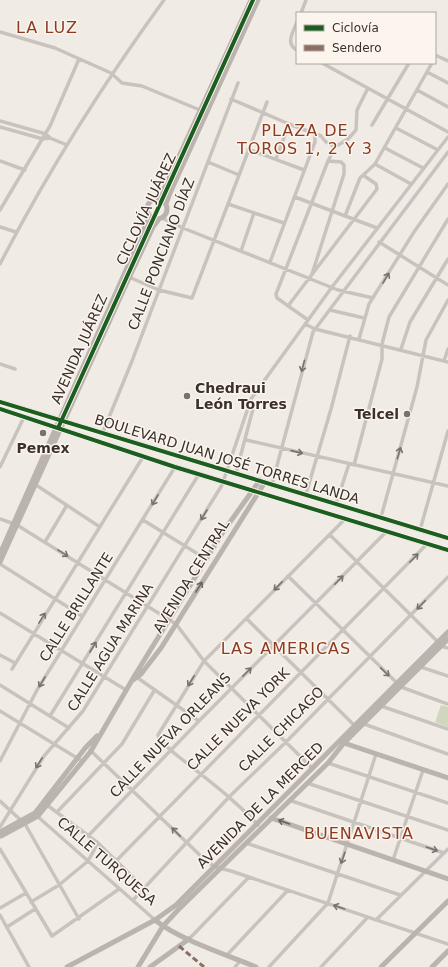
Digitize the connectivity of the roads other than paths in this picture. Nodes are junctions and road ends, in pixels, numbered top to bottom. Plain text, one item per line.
1 (164, 0) edge
2 (251, 0) edge
3 (258, 0) edge
4 (306, 0) edge
5 (301, 12) edge
6 (296, 25) edge
7 (0, 32) edge
8 (296, 49) edge
9 (436, 56) edge
10 (79, 59) junction
11 (448, 61) edge
12 (324, 64) edge
13 (408, 64) edge
14 (431, 64) edge
15 (427, 72) junction
16 (111, 73) junction
17 (448, 83) edge
18 (238, 84) dead end
19 (368, 88) junction
20 (417, 90) junction
21 (232, 99) junction
22 (388, 99) junction
23 (267, 102) dead end
24 (448, 107) edge
25 (407, 109) junction
26 (201, 110) junction
27 (207, 113) junction
28 (262, 113) junction
29 (0, 121) edge
30 (289, 124) junction
31 (372, 125) dead end
32 (0, 127) edge
33 (396, 128) junction
34 (448, 132) edge
35 (46, 134) junction
36 (315, 135) junction
37 (448, 137) edge
38 (50, 138) junction
39 (43, 139) junction
40 (67, 145) junction
41 (335, 147) junction
42 (385, 148) junction
43 (248, 149) junction
44 (438, 150) junction
45 (448, 152) edge
46 (276, 159) junction
47 (446, 159) edge
48 (0, 161) edge
49 (328, 161) junction
50 (208, 162) junction
51 (375, 164) junction
52 (423, 168) junction
53 (25, 170) junction
54 (304, 170) junction
55 (239, 175) junction
56 (363, 175) junction
57 (411, 184) junction
58 (448, 184) edge
59 (294, 197) junction
60 (155, 199) junction
61 (0, 201) edge
62 (5, 203) junction
63 (312, 203) junction
64 (166, 204) junction
65 (228, 204) junction
66 (0, 210) edge
67 (332, 210) junction
68 (254, 213) junction
69 (150, 216) junction
70 (345, 216) junction
71 (161, 218) junction
72 (354, 219) junction
73 (448, 219) edge
74 (284, 223) junction
75 (0, 227) edge
76 (183, 228) junction
77 (377, 228) junction
78 (16, 232) junction
79 (213, 240) junction
80 (379, 242) junction
81 (0, 250) edge
82 (241, 251) junction
83 (6, 252) junction
84 (399, 255) junction
85 (448, 259) edge
86 (270, 262) junction
87 (0, 264) edge
88 (418, 267) junction
89 (287, 269) junction
90 (124, 276) junction
91 (310, 276) junction
92 (129, 278) junction
93 (436, 278) junction
94 (448, 285) edge
95 (337, 289) junction
96 (159, 290) junction
97 (373, 298) junction
98 (448, 300) edge
99 (288, 306) junction
100 (330, 310) junction
101 (364, 318) junction
102 (309, 325) junction
103 (350, 336) junction
104 (359, 338) junction
105 (382, 344) junction
106 (401, 349) junction
107 (448, 349) edge
108 (423, 356) junction
109 (446, 361) edge
110 (0, 364) edge
111 (15, 369) dead end
112 (0, 402) edge
113 (254, 405) dead end
114 (0, 409) edge
115 (24, 417) junction
116 (62, 420) junction
117 (59, 428) junction
118 (448, 431) edge
119 (103, 432) junction
120 (246, 440) junction
121 (281, 448) junction
122 (318, 456) junction
123 (144, 457) junction
124 (349, 464) junction
125 (354, 465) junction
126 (0, 467) edge
127 (175, 467) junction
128 (183, 469) junction
129 (228, 471) junction
130 (236, 473) junction
131 (200, 474) junction
132 (393, 474) junction
133 (225, 480) junction
134 (262, 481) junction
135 (434, 483) junction
136 (272, 484) junction
137 (36, 485) junction
138 (448, 486) edge
139 (255, 491) junction
140 (306, 494) junction
141 (244, 502) junction
142 (336, 504) junction
143 (249, 505) junction
144 (67, 506) junction
145 (381, 517) junction
146 (0, 519) edge
147 (345, 519) junction
148 (142, 520) junction
149 (15, 524) junction
150 (100, 527) junction
151 (420, 530) junction
152 (387, 531) junction
153 (163, 533) junction
154 (431, 533) junction
155 (330, 535) junction
156 (442, 536) junction
157 (448, 538) edge
158 (45, 542) junction
159 (427, 544) junction
160 (185, 547) junction
161 (437, 547) junction
162 (448, 550) edge
163 (0, 554) edge
164 (206, 560) junction
165 (357, 561) junction
166 (77, 562) junction
167 (0, 563) edge
168 (288, 576) junction
169 (448, 577) edge
170 (106, 580) junction
171 (385, 587) junction
172 (127, 593) junction
173 (54, 598) junction
174 (315, 604) junction
175 (148, 606) junction
176 (0, 613) edge
177 (412, 614) junction
178 (82, 616) junction
179 (170, 619) junction
180 (247, 619) junction
181 (176, 624) junction
182 (342, 630) junction
183 (448, 632) edge
184 (33, 633) junction
185 (448, 640) edge
186 (154, 644) junction
187 (440, 644) junction
188 (273, 646) junction
189 (161, 648) junction
190 (448, 648) edge
191 (62, 650) junction
192 (0, 655) edge
193 (369, 656) junction
194 (204, 661) junction
195 (15, 664) junction
196 (83, 664) junction
197 (421, 667) junction
198 (12, 669) dead end
199 (300, 672) junction
200 (448, 676) edge
201 (104, 677) junction
202 (135, 677) junction
203 (0, 685) edge
204 (399, 685) junction
205 (232, 688) junction
206 (126, 690) junction
207 (154, 690) junction
208 (327, 699) junction
209 (30, 704) junction
210 (176, 704) junction
211 (448, 704) edge
212 (382, 706) junction
213 (0, 711) edge
214 (259, 715) junction
215 (50, 716) junction
216 (199, 721) junction
217 (21, 724) junction
218 (364, 724) junction
219 (355, 726) junction
220 (69, 728) junction
221 (448, 729) edge
222 (286, 742) junction
223 (344, 743) junction
224 (54, 744) junction
225 (88, 749) junction
226 (171, 750) junction
227 (376, 754) junction
228 (448, 754) edge
229 (2, 755) edge
230 (80, 760) junction
231 (0, 761) edge
232 (328, 762) junction
233 (104, 763) junction
234 (313, 769) junction
235 (423, 770) junction
236 (200, 774) junction
237 (369, 776) junction
238 (448, 778) edge
239 (307, 783) junction
240 (132, 790) junction
241 (417, 792) junction
242 (230, 796) junction
243 (289, 800) junction
244 (0, 801) edge
245 (362, 801) junction
246 (448, 803) edge
247 (47, 805) junction
248 (10, 810) junction
249 (57, 812) junction
250 (36, 815) junction
251 (160, 815) junction
252 (408, 816) junction
253 (271, 818) junction
254 (24, 822) junction
255 (355, 822) junction
256 (258, 824) junction
257 (0, 827) edge
258 (448, 830) edge
259 (0, 834) edge
260 (89, 835) junction
261 (400, 838) junction
262 (186, 842) junction
263 (0, 843) edge
264 (98, 843) junction
265 (246, 843) junction
266 (348, 844) junction
267 (0, 849) edge
268 (448, 849) edge
269 (444, 853) junction
270 (88, 860) junction
271 (117, 860) junction
272 (393, 860) junction
273 (217, 868) junction
274 (427, 870) junction
275 (338, 873) junction
276 (250, 877) junction
277 (448, 879) edge
278 (59, 885) junction
279 (143, 887) junction
280 (119, 889) junction
281 (288, 890) junction
282 (26, 893) junction
283 (400, 895) junction
284 (133, 900) junction
285 (448, 901) edge
286 (32, 902) junction
287 (328, 903) junction
288 (0, 908) edge
289 (35, 910) junction
290 (0, 917) edge
291 (368, 917) junction
292 (79, 919) junction
293 (155, 920) junction
294 (376, 920) junction
295 (163, 926) junction
296 (7, 927) junction
297 (414, 932) junction
298 (189, 939) junction
299 (448, 944) edge
300 (448, 951) edge
301 (227, 955) junction
302 (240, 960) junction
303 (29, 967) edge
304 (67, 967) edge
305 (138, 967) edge
306 (150, 967) edge
307 (235, 967) edge
308 (256, 967) edge
309 (269, 967) edge
310 (321, 967) edge
311 (381, 967) edge
312 (432, 967) edge

1 - 16 street
2 - 26 street
3 - 27 street
4 - 5 street
6 - 8 street
7 - 10 street
9 - 11 street
10 - 16 street
10 - 35 street
12 - 19 street
13 - 22 street
14 - 15 street
15 - 17 street
15 - 20 street
16 - 26 street
16 - 40 street
18 - 21 street, CALLE PONCIANO DÍAZ
19 - 22 street
19 - 41 street
20 - 24 street
20 - 25 street
21 - 28 street
21 - 50 street, CALLE PONCIANO DÍAZ
22 - 25 street
22 - 31 street
23 - 28 street
25 - 33 street
25 - 34 street
26 - 27 street
26 - 60 street
27 - 64 street
28 - 30 street
28 - 43 street
29 - 35 street
30 - 36 street
30 - 46 street
32 - 39 street
33 - 42 street
33 - 44 street
35 - 38 street
35 - 39 street
36 - 41 street
36 - 54 street
37 - 44 street
38 - 39 street
38 - 40 street
39 - 53 street
40 - 78 street
41 - 49 street
42 - 51 street
42 - 52 street
43 - 46 street
43 - 55 street
44 - 52 street
45 - 47 street
46 - 54 street
47 - 80 street
48 - 53 street
49 - 63 street
49 - 67 street
50 - 55 street
50 - 76 street, CALLE PONCIANO DÍAZ
51 - 56 street
51 - 57 street
52 - 57 street
53 - 62 street
54 - 59 street
55 - 65 street
56 - 70 street
56 - 72 street
57 - 77 street
58 - 84 street
59 - 63 street
59 - 74 street
60 - 64 street
60 - 69 street
61 - 62 street
62 - 66 street
63 - 67 street
63 - 89 street
64 - 71 street
65 - 68 street
65 - 79 street
67 - 70 street
67 - 91 street
68 - 74 street
68 - 82 street
69 - 71 street
69 - 90 street, AVENIDA JUÁREZ
70 - 72 street
71 - 76 street
71 - 92 street, AVENIDA JUÁREZ
72 - 77 street
72 - 91 street
73 - 88 street
74 - 86 street
75 - 78 street
76 - 79 street
76 - 96 street, CALLE PONCIANO DÍAZ
77 - 95 street
78 - 83 street
79 - 82 street
79 - 96 street
80 - 84 street
80 - 95 street
81 - 83 street
82 - 86 street
83 - 87 street
84 - 88 street
97 -> 84 street
85 - 93 street
86 - 89 street
88 - 93 street
88 - 105 street
89 - 91 street
89 - 99 street
90 - 92 street
90 - 116 street, AVENIDA JUÁREZ
91 - 95 street
91 - 99 street
92 - 96 street
92 - 116 street, AVENIDA JUÁREZ
93 - 94 street
93 - 106 street
95 - 97 street
95 - 100 street
95 - 102 street
96 - 119 street, CALLE PONCIANO DÍAZ
97 - 101 street
98 - 108 street
99 - 102 street
100 - 101 street
100 - 102 street
101 - 104 street
102 - 103 street
102 -> 121 street
102 - 129 street, CALLE AGUA MARINA
103 - 104 street
103 - 122 street
104 - 105 street
105 - 106 street
105 - 125 street
106 - 108 street
107 - 109 street
108 - 109 street
132 -> 108 street
110 - 111 street
112 - 116 main road, BOULEVARD JUAN JOSÉ TORRES LANDA
113 - 120 street
114 - 115 main road, BOULEVARD JUAN JOSÉ TORRES LANDA
115 - 117 main road, BOULEVARD JUAN JOSÉ TORRES LANDA
115 - 126 street
116 - 117 street, AVENIDA JUÁREZ
116 - 119 main road, BOULEVARD JUAN JOSÉ TORRES LANDA
117 - 123 main road, BOULEVARD JUAN JOSÉ TORRES LANDA
117 - 137 street, AVENIDA JUÁREZ
117 - 149 street, AVENIDA JUÁREZ
118 - 135 street
119 - 129 main road, BOULEVARD JUAN JOSÉ TORRES LANDA
120 - 121 street
120 - 130 street
121 -> 122 street
121 - 136 street
122 - 124 street
122 - 140 street
123 - 127 main road, BOULEVARD JUAN JOSÉ TORRES LANDA
123 - 150 street
124 - 125 street
124 - 142 street
125 - 132 street
127 - 128 main road, BOULEVARD JUAN JOSÉ TORRES LANDA
127 -> 148 street, CALLE BRILLANTE
128 - 131 main road, BOULEVARD JUAN JOSÉ TORRES LANDA
128 - 133 main road
129 - 130 main road, BOULEVARD JUAN JOSÉ TORRES LANDA
129 - 133 street, CALLE AGUA MARINA
130 - 134 main road, BOULEVARD JUAN JOSÉ TORRES LANDA
131 - 133 main road, BOULEVARD JUAN JOSÉ TORRES LANDA
131 - 153 street
132 - 135 street
132 - 145 street
133 - 139 main road, BOULEVARD JUAN JOSÉ TORRES LANDA
133 -> 160 street, CALLE AGUA MARINA
134 - 136 main road, BOULEVARD JUAN JOSÉ TORRES LANDA
134 - 139 street, AVENIDA CENTRAL
135 - 138 street
135 - 151 street
136 - 140 main road, BOULEVARD JUAN JOSÉ TORRES LANDA
137 - 144 street
137 - 149 street, AVENIDA JUÁREZ
139 - 141 street, AVENIDA CENTRAL
139 - 143 street, AVENIDA CENTRAL
139 - 147 main road, BOULEVARD JUAN JOSÉ TORRES LANDA
140 - 142 main road, BOULEVARD JUAN JOSÉ TORRES LANDA
141 - 143 street
141 - 164 street, AVENIDA CENTRAL
142 - 145 main road, BOULEVARD JUAN JOSÉ TORRES LANDA
181 -> 143 street, AVENIDA CENTRAL
144 - 150 street
144 - 158 street
145 - 151 main road, BOULEVARD JUAN JOSÉ TORRES LANDA
146 - 149 street
147 - 152 main road, BOULEVARD JUAN JOSÉ TORRES LANDA
147 - 155 street
148 - 153 street
148 - 170 street, CALLE BRILLANTE
149 - 158 street
149 - 163 street, AVENIDA JUÁREZ
149 - 167 street, AVENIDA JUÁREZ
150 - 166 street
151 - 154 main road, BOULEVARD JUAN JOSÉ TORRES LANDA
152 - 159 main road, BOULEVARD JUAN JOSÉ TORRES LANDA
152 - 165 street, CALLE NUEVA ORLEANS
153 - 160 street
153 - 172 street
154 - 156 main road, BOULEVARD JUAN JOSÉ TORRES LANDA
154 - 159 main road
155 - 165 street
155 - 168 street
156 - 157 main road, BOULEVARD JUAN JOSÉ TORRES LANDA
156 - 161 main road
158 -> 166 street
159 - 161 main road, BOULEVARD JUAN JOSÉ TORRES LANDA
171 -> 159 street, CALLE NUEVA YORK
160 - 164 street
160 - 175 street, CALLE AGUA MARINA
161 - 162 main road, BOULEVARD JUAN JOSÉ TORRES LANDA
164 - 179 street, AVENIDA CENTRAL
165 - 171 street
174 -> 165 street, CALLE NUEVA ORLEANS
166 - 170 street
166 - 173 street
167 - 173 street
168 - 174 street
168 -> 180 street
169 -> 177 street, CALLE CHICAGO
170 - 172 street
170 - 178 street, CALLE BRILLANTE
171 - 177 street
171 - 182 street, CALLE NUEVA YORK
172 - 175 street
196 -> 172 street
173 - 178 street
184 -> 173 street
174 - 182 street
174 - 188 street, CALLE NUEVA ORLEANS
175 - 179 street
175 - 201 street, CALLE AGUA MARINA
176 - 184 street
177 - 187 street
177 - 193 street, CALLE CHICAGO
178 - 191 street, CALLE BRILLANTE
179 - 181 street
179 - 186 street, AVENIDA CENTRAL
180 - 188 street
180 - 194 street
181 - 189 street, AVENIDA CENTRAL
181 - 194 street
182 - 193 street
182 - 199 street, CALLE NUEVA YORK
183 - 187 street, AVENIDA DE LA MERCED
184 - 191 street
184 - 195 street
185 - 187 street, AVENIDA DE LA MERCED
186 - 189 street
186 - 202 street, AVENIDA CENTRAL
187 - 190 street
187 - 197 street, AVENIDA DE LA MERCED
187 - 204 street, AVENIDA DE LA MERCED
188 - 199 street
205 -> 188 street, CALLE NUEVA ORLEANS
189 - 202 street, AVENIDA CENTRAL
191 - 196 street
191 -> 209 street, CALLE BRILLANTE
192 - 195 street
193 -> 204 street
193 - 208 street, CALLE CHICAGO
194 - 205 street
194 -> 210 street
195 - 198 street
196 - 201 street
196 - 215 street
197 - 200 street
197 - 204 street, AVENIDA DE LA MERCED
199 - 208 street
199 - 214 street, CALLE NUEVA YORK
201 - 206 street
201 - 220 street, CALLE AGUA MARINA
202 - 206 street, AVENIDA CENTRAL
202 - 207 street
203 - 209 street
204 - 211 street
204 - 212 street, AVENIDA DE LA MERCED
204 - 219 street, AVENIDA DE LA MERCED
205 - 214 street
205 - 216 street, CALLE NUEVA ORLEANS
206 - 225 street, AVENIDA CENTRAL
207 - 210 street
207 - 233 street
208 - 219 street
208 - 222 street, CALLE CHICAGO
209 - 215 street
209 - 217 street, CALLE BRILLANTE
210 - 216 street
210 - 226 street
212 - 218 street, AVENIDA DE LA MERCED
212 - 221 street
213 - 217 street
214 - 222 street
214 - 236 street, CALLE NUEVA YORK
215 - 220 street
216 - 226 street, CALLE NUEVA ORLEANS
217 - 224 street
217 - 229 street, CALLE BRILLANTE
218 - 223 street, AVENIDA DE LA MERCED
218 - 228 street
219 - 234 street, AVENIDA DE LA MERCED
220 - 224 street, CALLE AGUA MARINA
222 - 234 street
222 - 242 street, CALLE CHICAGO
223 - 227 street
223 - 232 street, AVENIDA DE LA MERCED
224 - 230 street
224 -> 248 street, CALLE AGUA MARINA
225 - 230 street, AVENIDA CENTRAL
225 - 233 street
226 - 236 street
226 - 240 street, CALLE NUEVA ORLEANS
227 - 235 street
227 - 237 street
229 - 231 street, CALLE BRILLANTE
230 - 247 street, AVENIDA CENTRAL
230 - 250 street, AVENIDA CENTRAL
232 - 237 street
232 - 239 street, AVENIDA DE LA MERCED
233 - 240 street
233 - 249 street
234 - 256 street, AVENIDA DE LA MERCED
235 - 238 street
235 - 241 street
236 - 242 street
236 - 251 street, CALLE NUEVA YORK
237 - 241 street
237 - 245 street
239 - 243 street, AVENIDA DE LA MERCED
239 - 245 street
240 - 251 street
240 - 260 street, CALLE NUEVA ORLEANS
241 - 246 street
241 - 252 street
242 - 256 street
242 - 262 street, CALLE CHICAGO
243 - 253 street, AVENIDA DE LA MERCED
243 - 255 street
244 - 248 street
245 - 252 street
245 - 255 street
247 - 249 street
247 - 250 street, AVENIDA CENTRAL
248 - 254 street
248 - 257 street, CALLE AGUA MARINA
249 - 260 street
250 - 254 street, AVENIDA CENTRAL
250 - 270 street, CALLE TURQUESA
262 -> 251 street
251 - 271 street, CALLE NUEVA YORK
252 - 258 street
252 - 261 street
253 - 265 street, AVENIDA DE LA MERCED
266 -> 253 street
254 - 259 street, AVENIDA CENTRAL
254 - 278 street
255 - 261 street
255 - 266 street
256 - 273 street, AVENIDA DE LA MERCED
259 - 263 street
260 - 264 street
261 -> 269 street
261 - 272 street
262 - 273 street
262 - 279 street, CALLE CHICAGO
264 - 270 street
264 - 271 street
265 - 273 street, AVENIDA DE LA MERCED
265 - 275 street
266 - 272 street
266 -> 275 street
267 - 282 street
268 - 269 street
269 - 274 street
270 - 278 street
270 - 280 street, CALLE TURQUESA
271 - 279 street
272 - 274 street
273 - 276 street
273 - 293 street, AVENIDA DE LA MERCED
273 - 295 street, AVENIDA DE LA MERCED
274 - 277 street
274 - 283 street
275 - 283 street
275 - 287 street
276 - 281 street
276 - 298 street
278 - 286 street
278 - 292 street
279 - 284 street, CALLE CHICAGO
280 - 284 street, CALLE TURQUESA
280 - 292 street
281 - 287 street
281 - 301 street
282 - 286 street
282 - 288 street
283 - 294 street
284 - 293 street, CALLE TURQUESA
285 - 297 street
286 - 289 street
291 -> 287 street
287 - 309 street
289 - 292 street
289 - 296 street
290 - 296 street
291 - 294 street
291 - 310 street
293 - 295 street, CALLE TURQUESA
293 - 304 street, AVENIDA DE LA MERCED
294 - 297 street
295 - 298 street, CALLE TURQUESA
295 - 305 street, AVENIDA DE LA MERCED
296 - 303 street
297 - 299 street
297 - 311 street
298 - 301 street, CALLE TURQUESA
298 - 306 street
300 - 312 street
301 - 302 street, CALLE TURQUESA
302 - 307 street
302 - 308 street, CALLE TURQUESA

